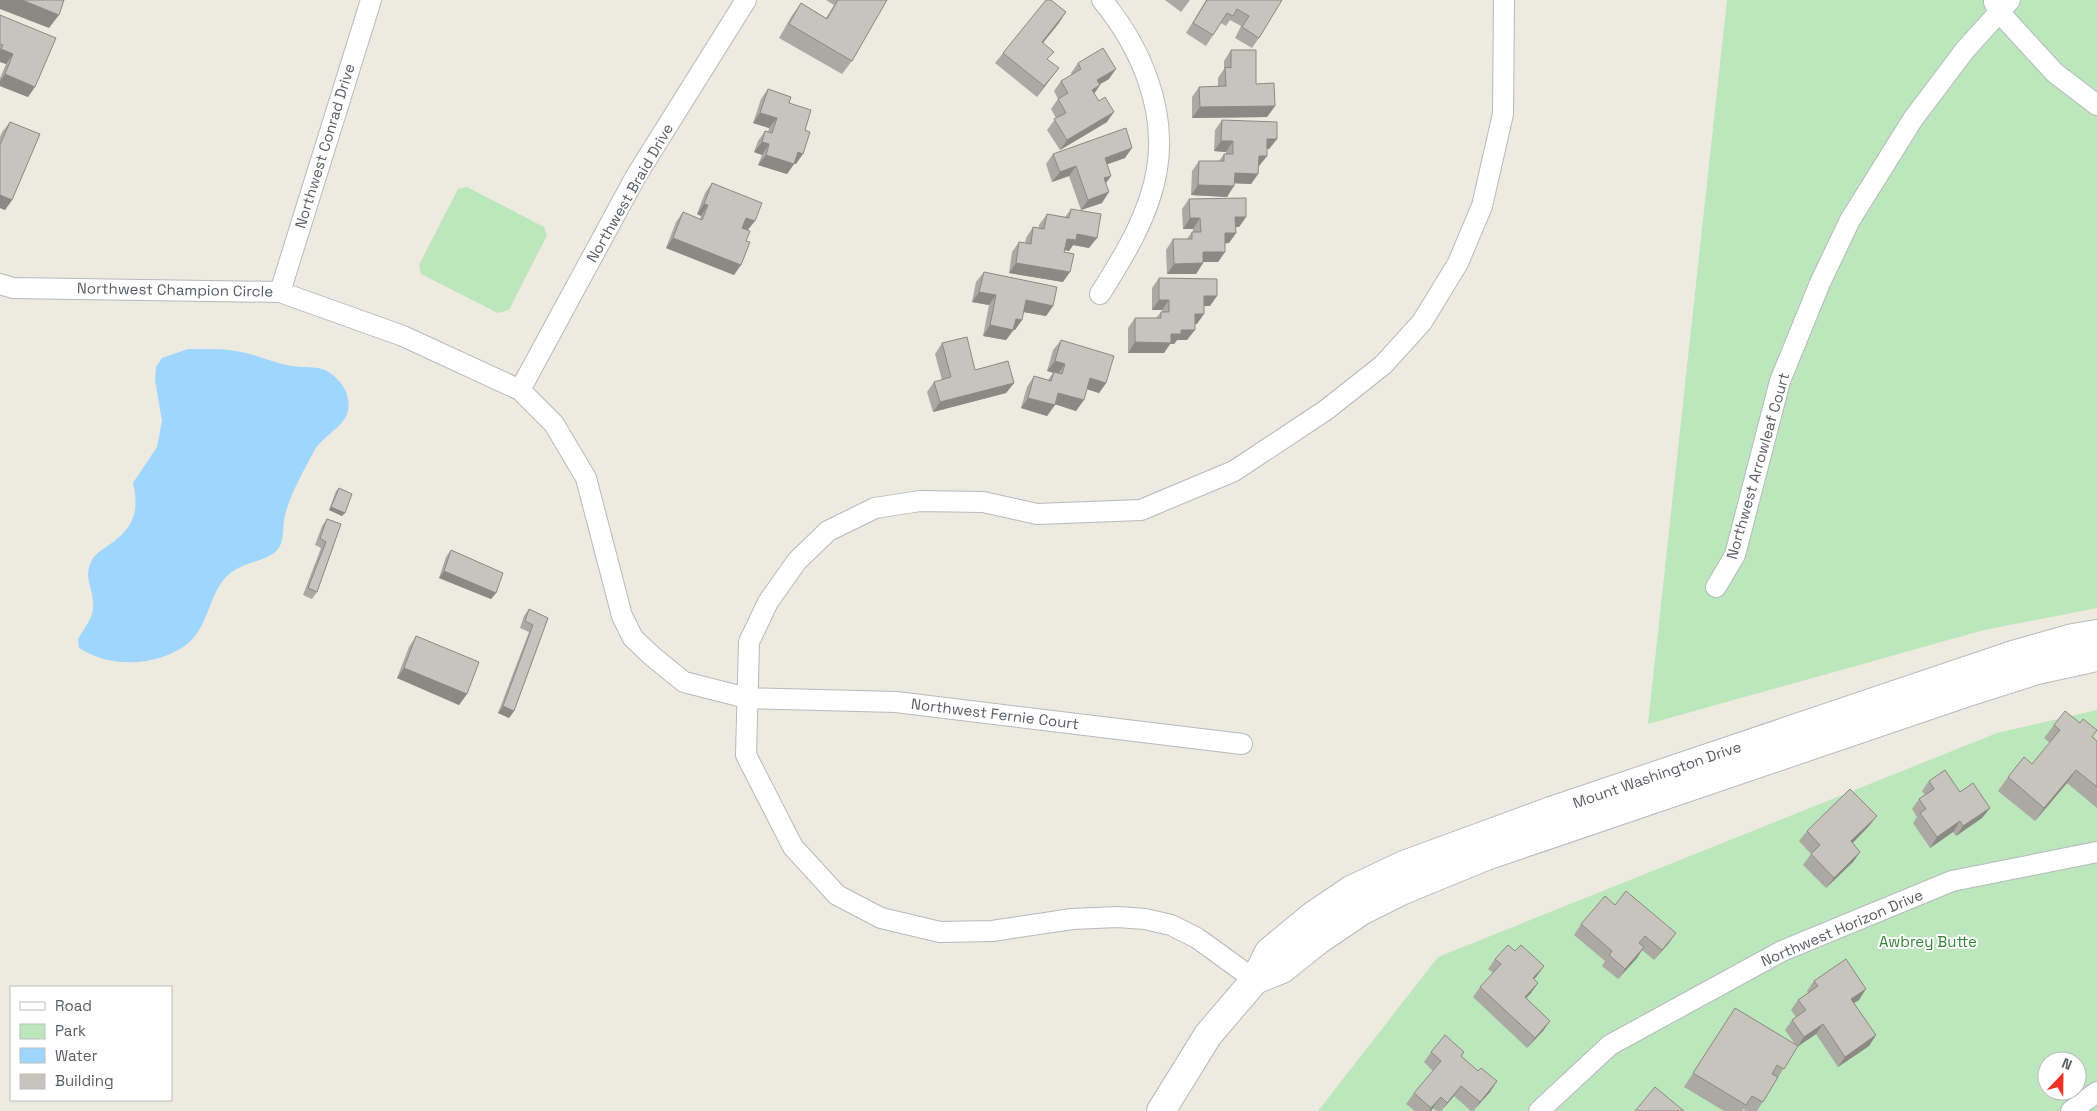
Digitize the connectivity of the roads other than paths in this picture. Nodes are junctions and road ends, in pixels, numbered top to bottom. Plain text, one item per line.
1 (371, 0) edge
2 (746, 0) edge
3 (1102, 0) edge
4 (1504, 0) edge
5 (2001, 4) edge
6 (2097, 105) edge
7 (0, 284) edge
8 (280, 292) junction
9 (1100, 294) dead end
10 (520, 390) junction
11 (1716, 587) dead end
12 (2097, 634) edge
13 (2097, 657) edge
14 (747, 698) junction
15 (1242, 744) dead end
16 (2097, 852) edge
17 (1255, 980) junction
18 (2097, 1092) edge
19 (1161, 1111) edge
20 (1539, 1111) edge
21 (2071, 1111) edge

1 - 8 street, Northwest Conrad Drive
2 - 10 street, Northwest Braid Drive
3 - 9 street
4 - 14 street
5 - 6 street
5 - 11 street, Northwest Arrowleaf Court
7 - 8 street, Northwest Champion Circle
8 - 10 street, Northwest Champion Circle
10 - 14 street, Northwest Champion Circle
12 - 17 main road, Mount Washington Drive
13 - 17 main road, Mount Washington Drive
14 - 15 street, Northwest Fernie Court
14 - 17 street
16 - 20 street, Northwest Horizon Drive
17 - 19 main road, Mount Washington Drive
18 - 21 street

